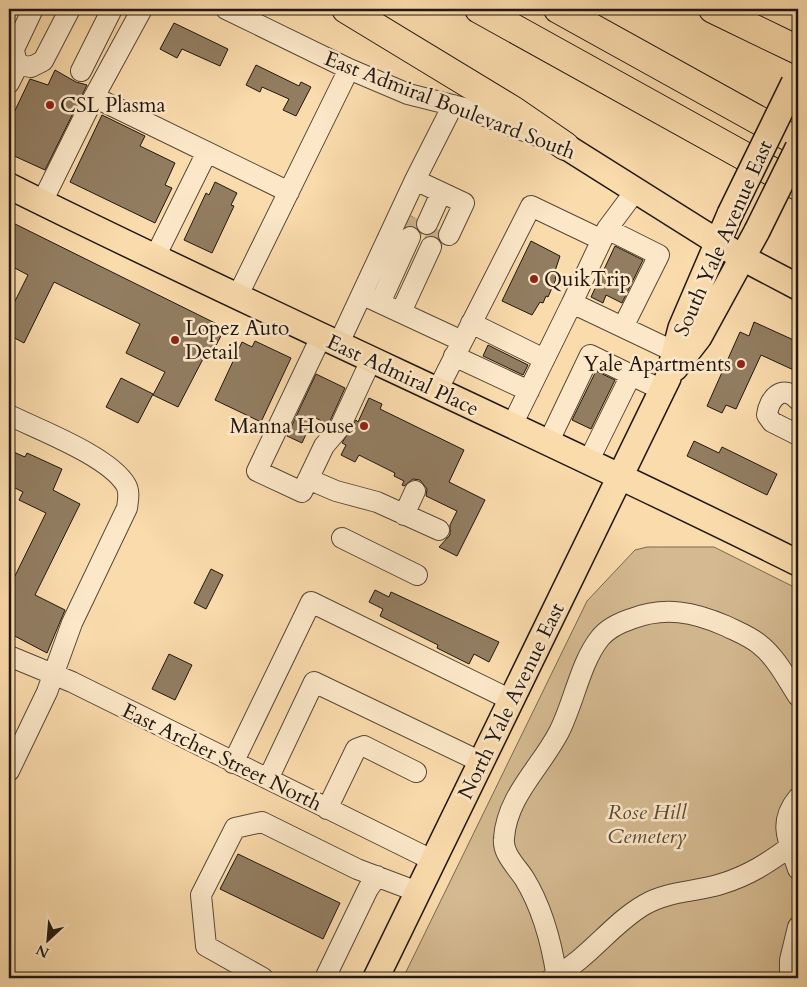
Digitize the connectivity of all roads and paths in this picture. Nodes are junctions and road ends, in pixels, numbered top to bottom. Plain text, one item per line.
1 (33, 9) edge
2 (70, 9) edge
3 (112, 9) edge
4 (142, 9) edge
5 (226, 9) edge
6 (346, 9) edge
7 (479, 9) edge
8 (558, 9) edge
9 (712, 9) edge
10 (798, 50) edge
11 (18, 64) junction
12 (349, 69) junction
13 (81, 71) dead end
14 (796, 79) edge
15 (9, 83) edge
16 (94, 97) junction
17 (454, 105) junction
18 (798, 142) edge
19 (565, 146) junction
20 (798, 148) edge
21 (207, 152) junction
22 (9, 186) edge
23 (798, 186) edge
24 (436, 190) junction
25 (636, 190) junction
26 (289, 192) junction
27 (42, 202) junction
28 (605, 235) junction
29 (429, 236) junction
30 (718, 242) junction
31 (156, 257) junction
32 (743, 258) junction
33 (798, 287) edge
34 (237, 297) junction
35 (572, 302) junction
36 (389, 307) junction
37 (471, 323) junction
38 (623, 327) junction
39 (329, 341) junction
40 (458, 348) junction
41 (675, 352) junction
42 (371, 360) junction
43 (544, 360) junction
44 (631, 375) junction
45 (665, 384) junction
46 (437, 391) junction
47 (529, 391) junction
48 (798, 400) edge
49 (9, 416) edge
50 (646, 424) joint
51 (512, 425) junction
52 (796, 428) edge
53 (548, 443) junction
54 (588, 462) junction
55 (621, 476) junction
56 (308, 479) junction
57 (415, 491) dead end
58 (404, 514) junction
59 (438, 530) dead end
60 (342, 538) dead end
61 (798, 563) edge
62 (417, 575) dead end
63 (9, 656) edge
64 (53, 674) junction
65 (798, 696) edge
66 (512, 700) junction
67 (233, 762) junction
68 (481, 762) junction
69 (9, 771) edge
70 (416, 772) dead end
71 (268, 779) junction
72 (798, 798) edge
73 (327, 809) junction
74 (790, 846) junction
75 (434, 861) junction
76 (798, 868) edge
77 (377, 876) junction
78 (418, 892) junction
79 (798, 927) edge
80 (555, 977) edge
81 (263, 978) edge
82 (325, 978) edge
83 (376, 978) edge
84 (790, 978) edge

1 - 11 street
2 - 11 street
3 - 13 street
4 - 16 street
5 - 12 street, East Admiral Boulevard South
6 - 19 highway
7 - 23 highway
8 - 18 highway
9 - 10 highway
11 - 15 street
12 - 17 street, East Admiral Boulevard South
12 - 26 street
14 - 30 main road, South Yale Avenue East, bridge
16 - 21 street
16 - 27 street
17 - 19 street, East Admiral Boulevard South
17 - 24 street
19 - 25 main road, East Admiral Boulevard South
20 - 32 main road, South Yale Avenue East, bridge
21 - 26 street
21 - 31 street
22 - 27 main road, East Admiral Place
24 - 29 street
24 - 29 street
24 - 36 street
25 - 28 street
25 - 30 main road, East Admiral Boulevard South
26 - 34 street
27 - 31 main road, East Admiral Place
28 - 35 street
28 - 37 street
28 - 38 street
29 - 36 street
29 - 36 street
30 - 32 main road, East Admiral Boulevard South
30 - 41 main road, South Yale Avenue East
31 - 34 main road, East Admiral Place
32 - 33 main road, East Admiral Boulevard South
32 - 45 main road, South Yale Avenue East
34 - 39 main road, East Admiral Place
35 - 38 street
35 - 43 street
36 - 39 street
36 - 40 street
37 - 40 street
37 - 43 street
38 - 41 street
39 - 42 main road, East Admiral Place
39 - 56 street
40 - 46 street
40 - 47 street
41 - 45 main road, South Yale Avenue East
42 - 46 main road, East Admiral Place
42 - 56 street
43 - 47 street
44 - 45 street
44 - 53 street
44 - 54 street
45 - 50 main road, South Yale Avenue East
46 - 51 main road, East Admiral Place
47 - 51 street
48 - 52 street
49 - 64 street
50 - 55 main road, North Yale Avenue East
51 - 53 main road, East Admiral Place
53 - 54 main road, East Admiral Place
54 - 55 main road, East Admiral Place
55 - 61 main road, East Admiral Place
55 - 66 main road, North Yale Avenue East
56 - 58 street
57 - 58 street
58 - 59 street
60 - 62 street
63 - 64 street, East Archer Street North
64 - 67 street, East Archer Street North
64 - 69 street
65 - 80 street
66 - 67 street
66 - 68 main road, North Yale Avenue East
67 - 71 street, East Archer Street North
68 - 71 street
68 - 75 main road, North Yale Avenue East
70 - 73 street
71 - 73 street, East Archer Street North
72 - 74 street
73 - 75 street, East Archer Street North
74 - 76 street
74 - 80 street
75 - 78 main road, North Yale Avenue East
77 - 78 street
77 - 81 street
77 - 82 street
78 - 83 main road, North Yale Avenue East
79 - 84 street

